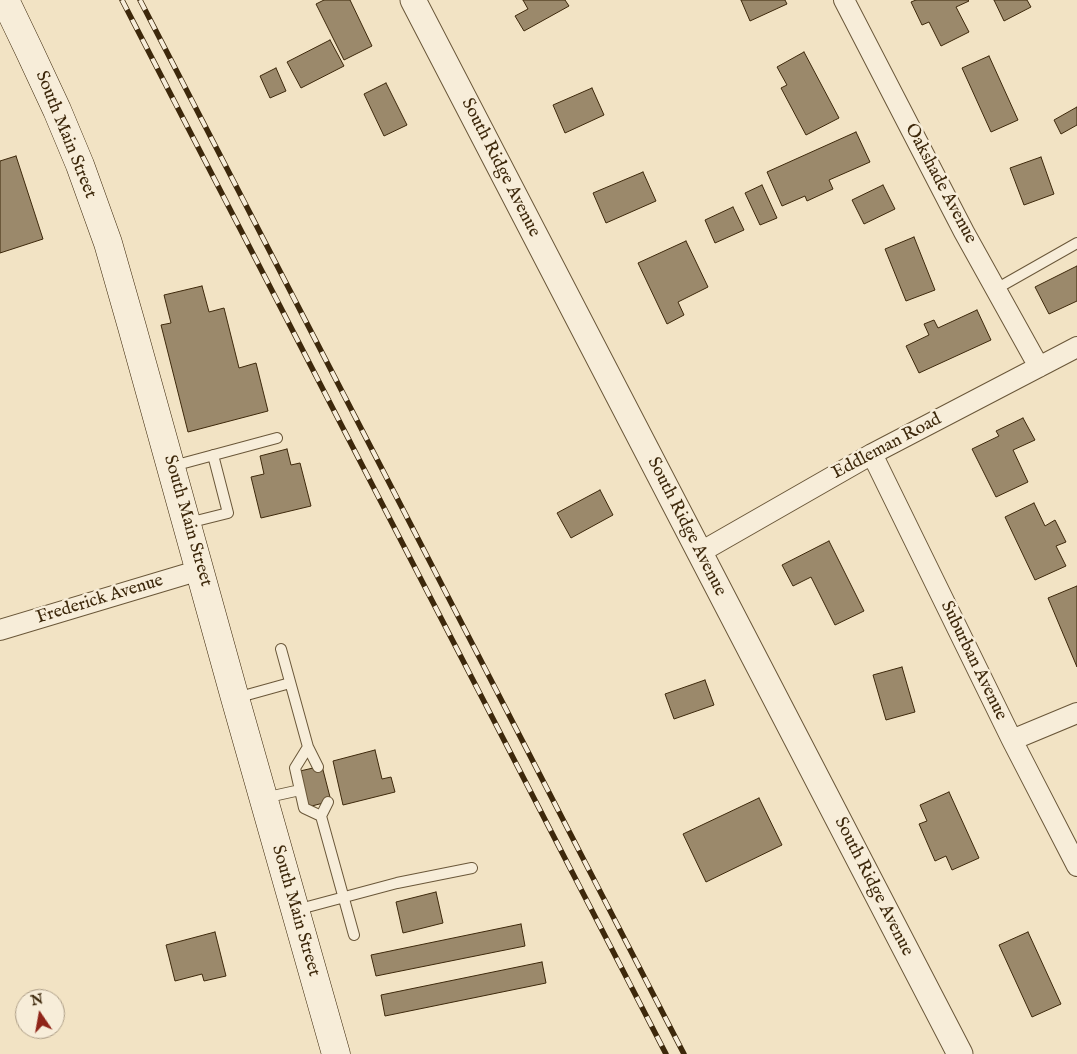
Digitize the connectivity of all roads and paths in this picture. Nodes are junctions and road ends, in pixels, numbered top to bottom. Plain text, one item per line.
1 (5, 0) edge
2 (413, 0) edge
3 (844, 0) edge
4 (1077, 243) edge
5 (996, 289) junction
6 (1077, 347) edge
7 (1039, 367) junction
8 (277, 438) dead end
9 (872, 454) junction
10 (213, 455) junction
11 (172, 467) junction
12 (188, 524) junction
13 (699, 553) junction
14 (200, 570) junction
15 (0, 630) edge
16 (281, 650) dead end
17 (290, 684) junction
18 (235, 698) junction
19 (1077, 713) edge
20 (1012, 740) junction
21 (308, 747) junction
22 (318, 767) dead end
23 (300, 790) junction
24 (263, 798) junction
25 (328, 802) dead end
26 (321, 816) junction
27 (1077, 866) edge
28 (472, 868) dead end
29 (344, 897) junction
30 (295, 910) junction
31 (354, 935) dead end
32 (336, 1054) edge
33 (960, 1054) edge

1 - 11 main road, South Main Street
2 - 13 street, South Ridge Avenue
3 - 5 street, Oakshade Avenue
4 - 5 lane
5 - 7 street, Oakshade Avenue
6 - 7 street, Eddleman Road
7 - 9 street, Eddleman Road
8 - 10 lane
9 - 13 street, Eddleman Road
9 - 20 street, Suburban Avenue
10 - 11 lane
10 - 12 lane
11 - 12 main road, South Main Street
12 - 14 main road, South Main Street
13 - 33 street, South Ridge Avenue
14 - 15 street, Frederick Avenue
14 - 18 main road, South Main Street
16 - 17 lane
17 - 18 lane
17 - 21 lane
18 - 24 main road, South Main Street
19 - 20 street
20 - 27 street, Suburban Avenue
21 - 22 lane
21 - 23 lane
23 - 24 lane
23 - 26 lane
24 - 30 main road, South Main Street
25 - 26 lane
26 - 29 lane
28 - 29 lane
29 - 30 lane
29 - 31 lane
30 - 32 main road, South Main Street

